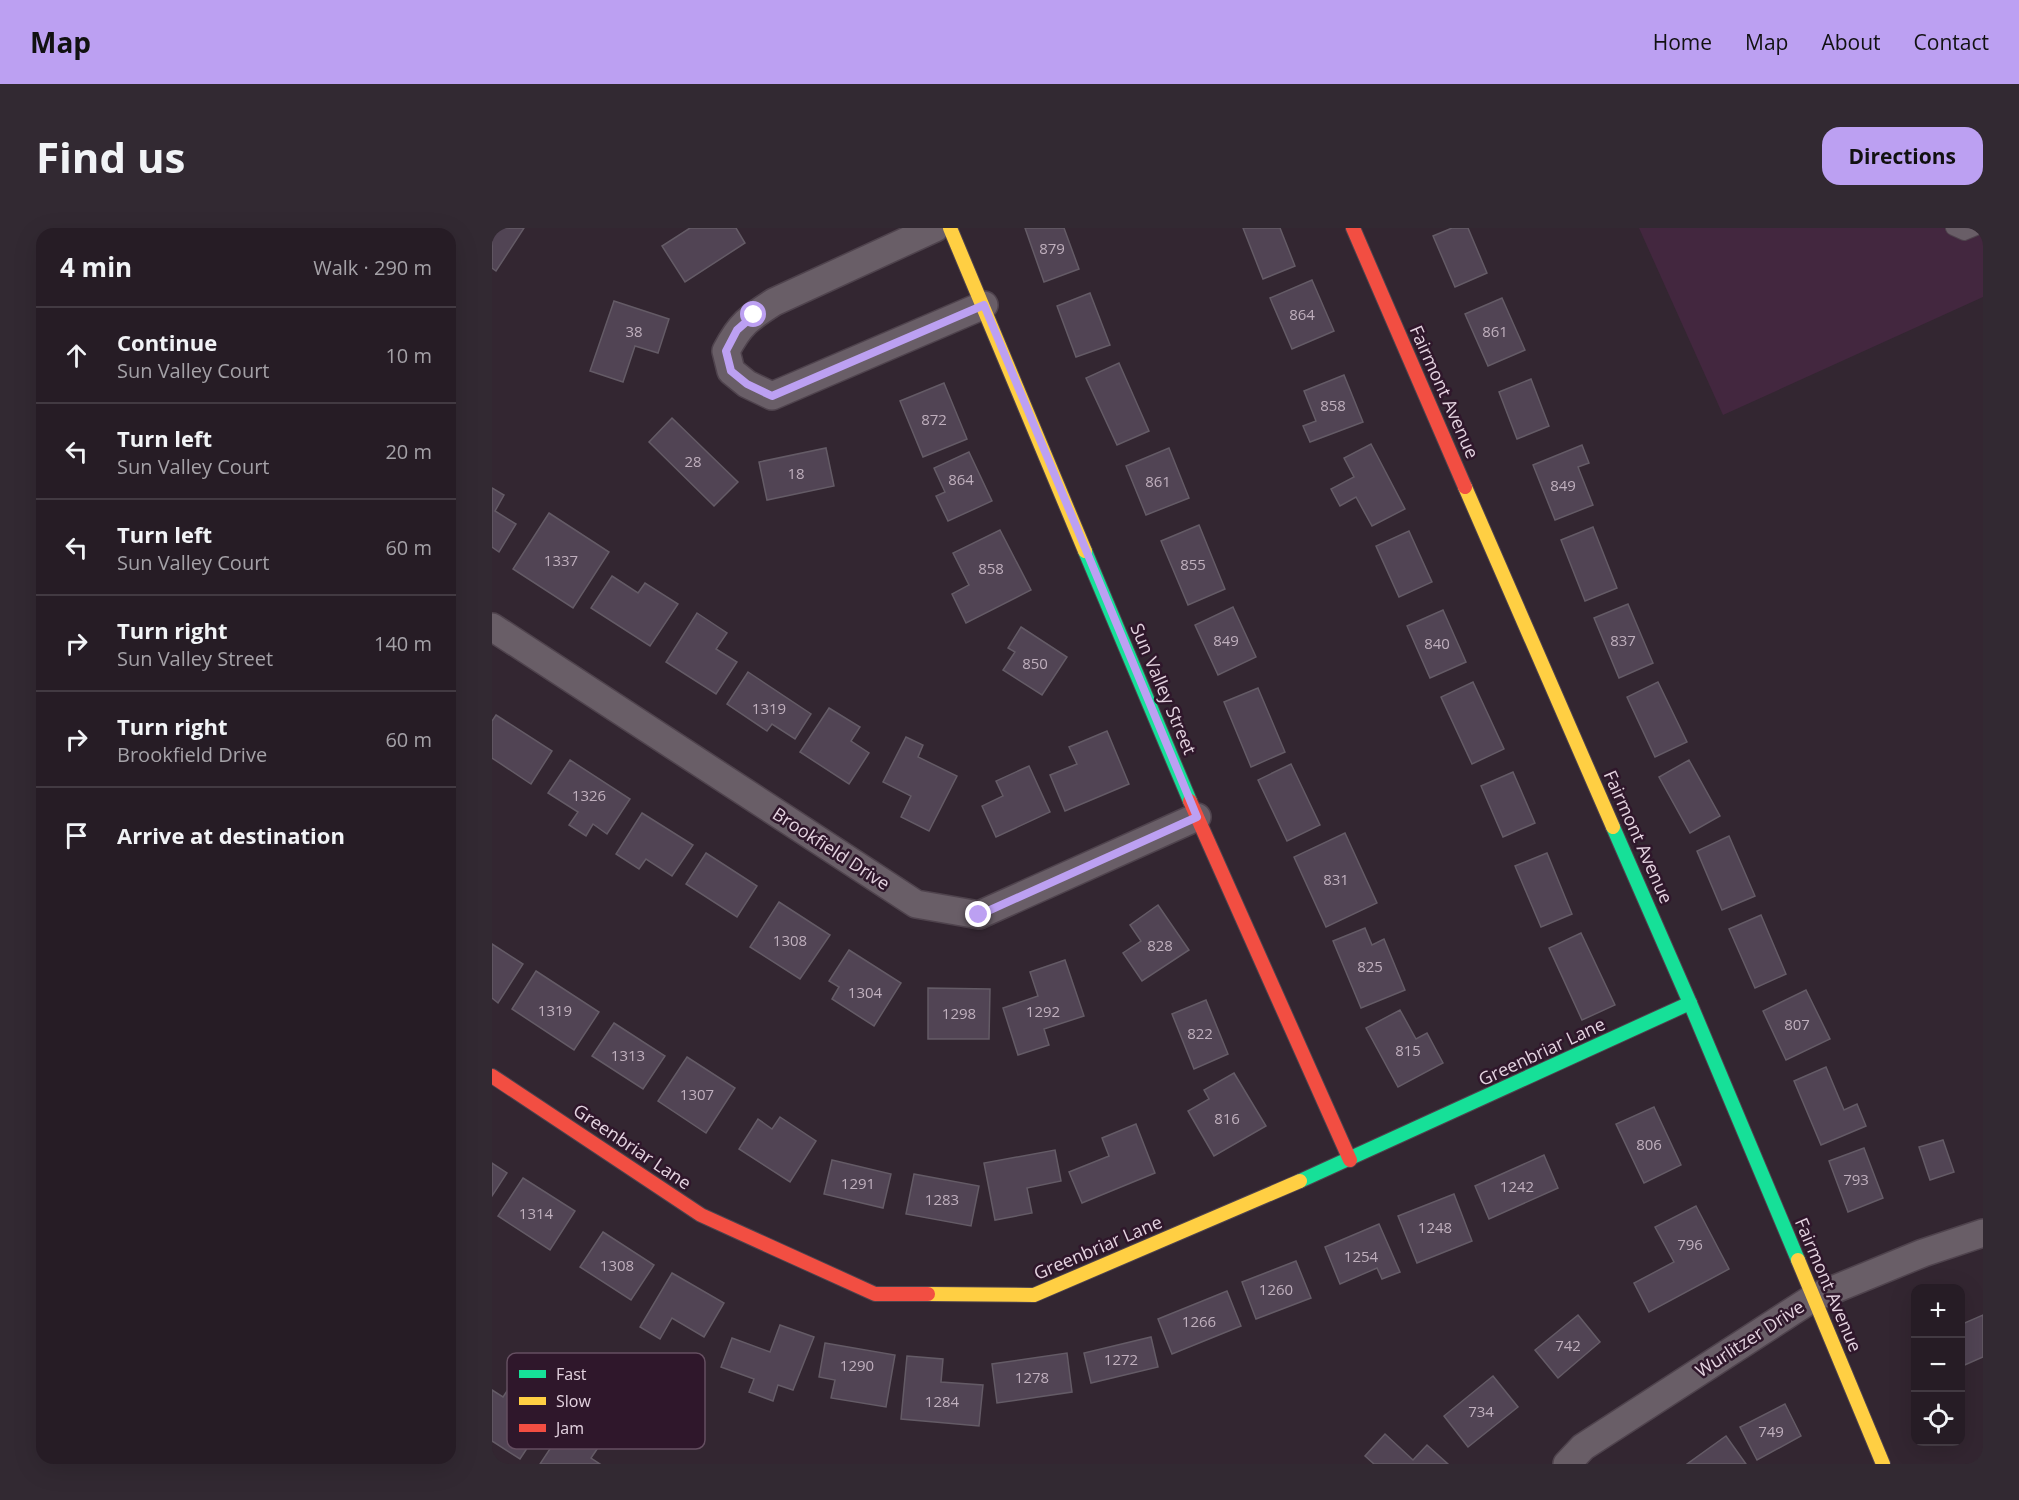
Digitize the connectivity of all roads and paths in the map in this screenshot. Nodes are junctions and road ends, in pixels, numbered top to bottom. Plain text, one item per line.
1 (935, 228) edge
2 (950, 228) edge
3 (1353, 228) edge
4 (1953, 228) edge
5 (1976, 228) edge
6 (984, 305) junction
7 (492, 627) edge
8 (1197, 817) junction
9 (1690, 1003) junction
10 (492, 1076) edge
11 (1350, 1160) junction
12 (1983, 1233) edge
13 (1814, 1298) junction
14 (1568, 1464) edge
15 (1883, 1464) edge

1 - 6 street
2 - 6 street, Sun Valley Street
3 - 9 street, Fairmont Avenue
4 - 5 lane
6 - 8 street, Sun Valley Street
7 - 8 street, Brookfield Drive
8 - 11 street, Sun Valley Street
9 - 11 street, Greenbriar Lane
9 - 13 street, Fairmont Avenue
10 - 11 street, Greenbriar Lane
12 - 13 street, Wurlitzer Drive
13 - 14 street, Wurlitzer Drive
13 - 15 street, Fairmont Avenue

